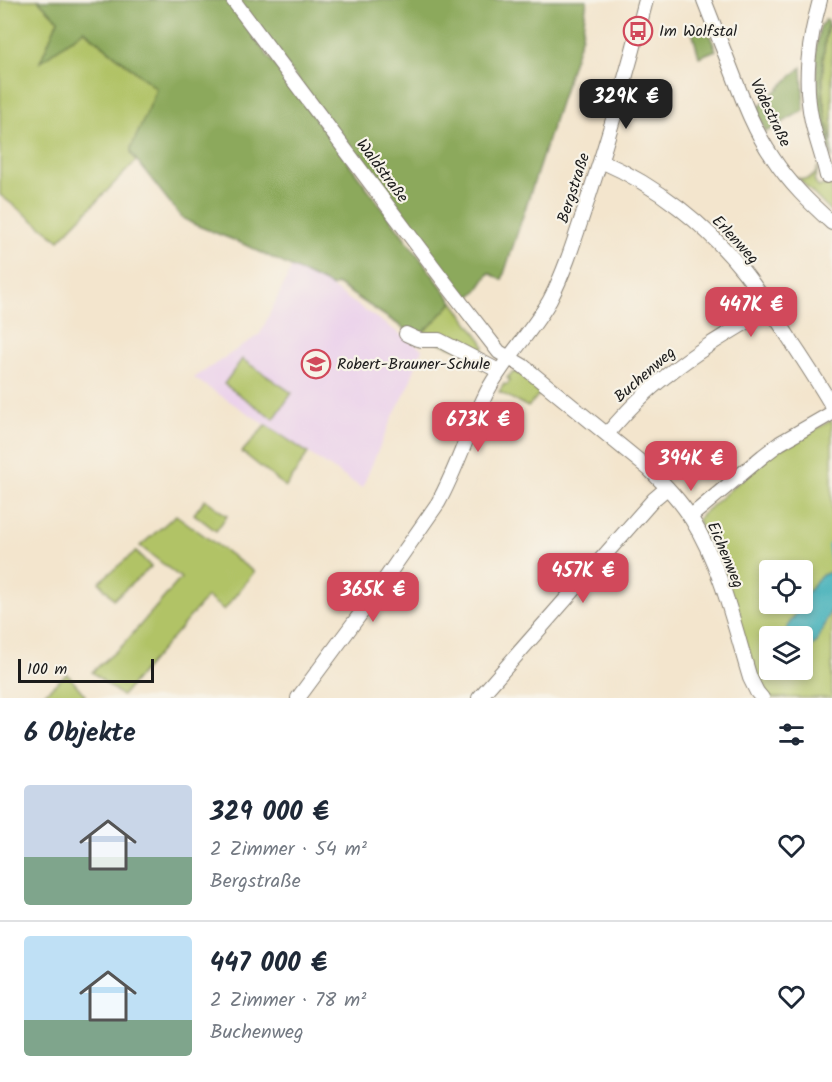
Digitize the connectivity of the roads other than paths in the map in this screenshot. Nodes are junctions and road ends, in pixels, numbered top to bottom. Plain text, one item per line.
1 (233, 0) edge
2 (646, 0) edge
3 (704, 0) edge
4 (820, 0) edge
5 (601, 161) junction
6 (827, 176) dead end
7 (832, 223) edge
8 (770, 308) junction
9 (406, 334) dead end
10 (509, 358) junction
11 (499, 371) junction
12 (832, 406) edge
13 (832, 413) edge
14 (607, 434) junction
15 (667, 488) junction
16 (690, 517) junction
17 (756, 696) edge
18 (298, 698) edge
19 (479, 698) edge

1 - 10 street, Waldstraße
2 - 5 street, Bergstraße
3 - 7 street, Vödestraße
4 - 6 street
5 - 8 street, Erlenweg
5 - 10 street, Bergstraße
8 - 12 street, Erlenweg
8 - 14 street, Buchenweg
9 - 11 street
10 - 11 street, Bergstraße
10 - 14 street, Eichenweg
11 - 18 street, Bergstraße
13 - 16 street
14 - 15 street, Eichenweg
15 - 16 street, Eichenweg
15 - 19 street
16 - 17 street, Eichenweg

